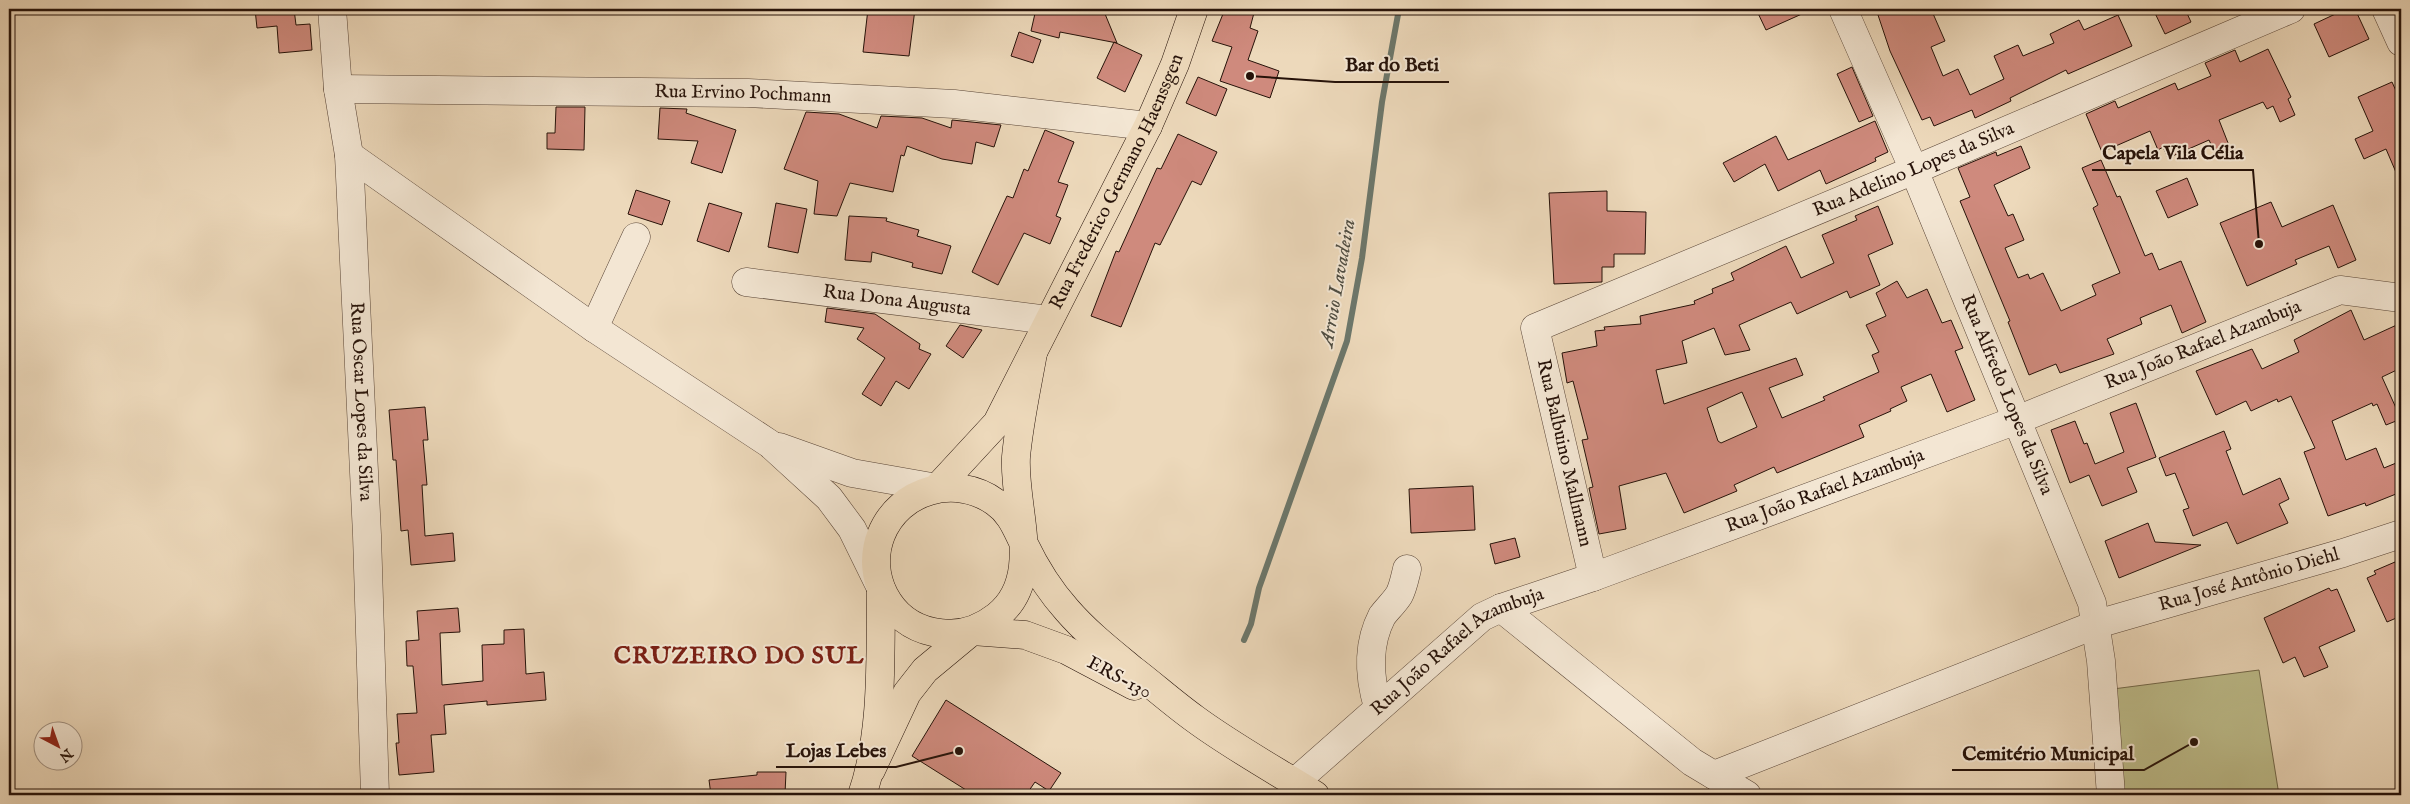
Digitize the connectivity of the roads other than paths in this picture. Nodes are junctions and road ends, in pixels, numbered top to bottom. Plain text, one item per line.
1 (332, 9) edge
2 (1194, 9) edge
3 (1843, 9) edge
4 (2291, 9) edge
5 (2386, 9) edge
6 (2401, 42) edge
7 (338, 89) junction
8 (1148, 126) junction
9 (349, 155) junction
10 (1914, 170) junction
11 (636, 237) dead end
12 (746, 282) dead end
13 (2401, 298) edge
14 (1048, 320) junction
15 (594, 328) junction
16 (1535, 328) joint
17 (1033, 353) junction
18 (2017, 420) junction
19 (770, 444) junction
20 (937, 488) junction
21 (2401, 534) edge
22 (1024, 544) junction
23 (1407, 569) dead end
24 (1593, 577) junction
25 (881, 589) junction
26 (1501, 608) junction
27 (2096, 624) junction
28 (972, 631) junction
29 (1378, 707) junction
30 (1194, 718) junction
31 (871, 770) junction
32 (1714, 775) junction
33 (1305, 789) edge
34 (375, 795) edge
35 (862, 795) edge
36 (1747, 795) edge
37 (2111, 795) edge

1 - 7 street, Rua Oscar Lopes da Silva
2 - 8 main road, Rua Frederico Germano Haenssgen
3 - 10 street, Rua Alfredo Lopes da Silva
4 - 10 street, Rua Adelino Lopes da Silva
5 - 6 street
7 - 8 street, Rua Ervino Pochmann
7 - 9 street, Rua Oscar Lopes da Silva
8 - 14 main road, Rua Frederico Germano Haenssgen
9 - 15 street
9 - 34 street, Rua Oscar Lopes da Silva
10 - 16 street, Rua Adelino Lopes da Silva
10 - 18 street, Rua Alfredo Lopes da Silva
11 - 15 street
12 - 14 street, Rua Dona Augusta
13 - 18 street, Rua João Rafael Azambuja
14 - 17 main road, Rua Frederico Germano Haenssgen
15 - 19 street
16 - 24 street, Rua Balbuino Mallmann
17 - 20 main road
17 - 22 main road
18 - 24 street, Rua João Rafael Azambuja
18 - 27 street, Rua Alfredo Lopes da Silva
19 - 20 street
19 - 25 street
20 - 22 main road
20 - 25 main road
21 - 27 street, Rua José Antônio Diehl
22 - 28 main road
22 - 30 main road, ERS-130
23 - 29 street
24 - 26 street, Rua João Rafael Azambuja
25 - 28 main road
25 - 31 main road
26 - 29 street, Rua João Rafael Azambuja
26 - 32 street
27 - 32 street, Rua José Antônio Diehl
27 - 37 street, Rua Alfredo Lopes da Silva
28 - 30 main road, ERS-130
28 - 31 main road
29 - 33 street, Rua João Rafael Azambuja
30 - 33 main road
31 - 35 main road
32 - 36 street

